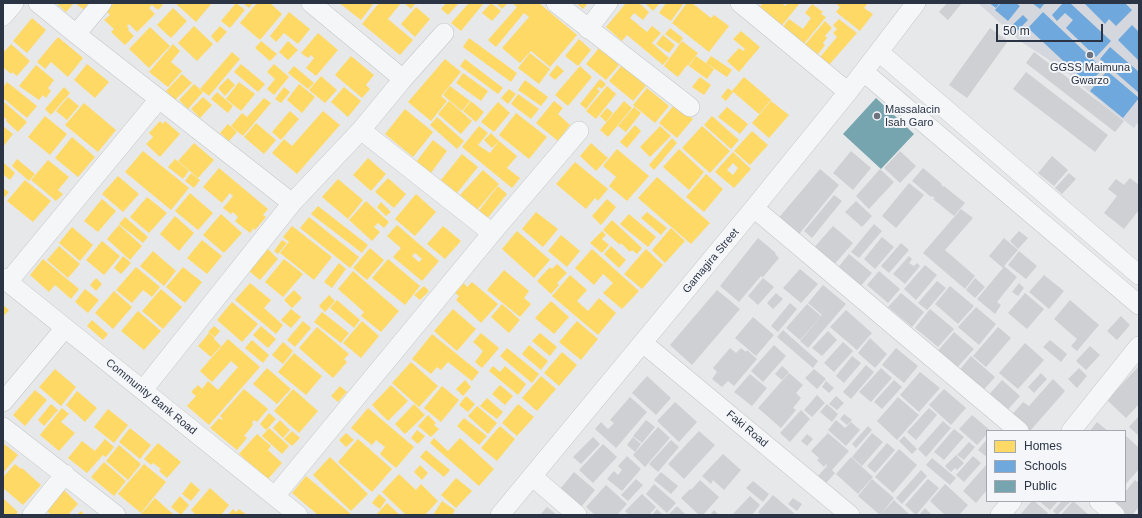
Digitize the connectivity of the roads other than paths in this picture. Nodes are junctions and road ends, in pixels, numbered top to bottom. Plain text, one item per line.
1 (14, 3) edge
2 (38, 3) edge
3 (102, 3) edge
4 (311, 3) edge
5 (556, 3) edge
6 (608, 3) edge
7 (740, 3) edge
8 (916, 3) edge
9 (3, 16) edge
10 (588, 29) junction
11 (444, 33) dead end
12 (76, 34) junction
13 (879, 52) junction
14 (864, 72) junction
15 (403, 79) junction
16 (848, 92) junction
17 (159, 99) junction
18 (690, 107) dead end
19 (361, 130) junction
20 (579, 131) dead end
21 (292, 203) junction
22 (754, 208) junction
23 (492, 233) junction
24 (1139, 275) edge
25 (6, 280) edge
26 (1139, 305) edge
27 (65, 328) junction
28 (643, 342) junction
29 (1139, 346) edge
30 (143, 390) junction
31 (3, 402) edge
32 (3, 426) edge
33 (1018, 430) edge
34 (1072, 430) edge
35 (65, 474) junction
36 (532, 476) junction
37 (275, 496) junction
38 (1011, 502) edge
39 (1100, 502) edge
40 (32, 515) edge
41 (116, 515) edge
42 (298, 515) edge
43 (500, 515) edge
44 (577, 515) edge
45 (850, 515) edge
46 (1000, 515) edge
47 (1115, 515) edge

1 - 9 street
2 - 12 street
3 - 12 street
4 - 15 street
5 - 10 street
6 - 10 street
7 - 16 street
8 - 13 street, Gamagira Street
10 - 18 street
11 - 15 street
12 - 17 street
13 - 14 street, Gamagira Street
13 - 24 street
14 - 16 street, Gamagira Street
14 - 26 street
15 - 19 street
16 - 22 street, Gamagira Street
17 - 21 street
17 - 25 street
19 - 21 street
19 - 23 street
20 - 23 street
21 - 30 street
22 - 28 street, Gamagira Street
22 - 33 street
23 - 37 street
25 - 27 street, Community Bank Road
27 - 30 street, Community Bank Road
27 - 31 street
28 - 36 street, Gamagira Street
28 - 45 street, Faki Road
29 - 34 street
30 - 37 street, Community Bank Road
32 - 35 street
35 - 40 street
35 - 41 street
36 - 43 street, Gamagira Street
36 - 44 street
37 - 42 street, Community Bank Road
38 - 46 street
39 - 47 street

